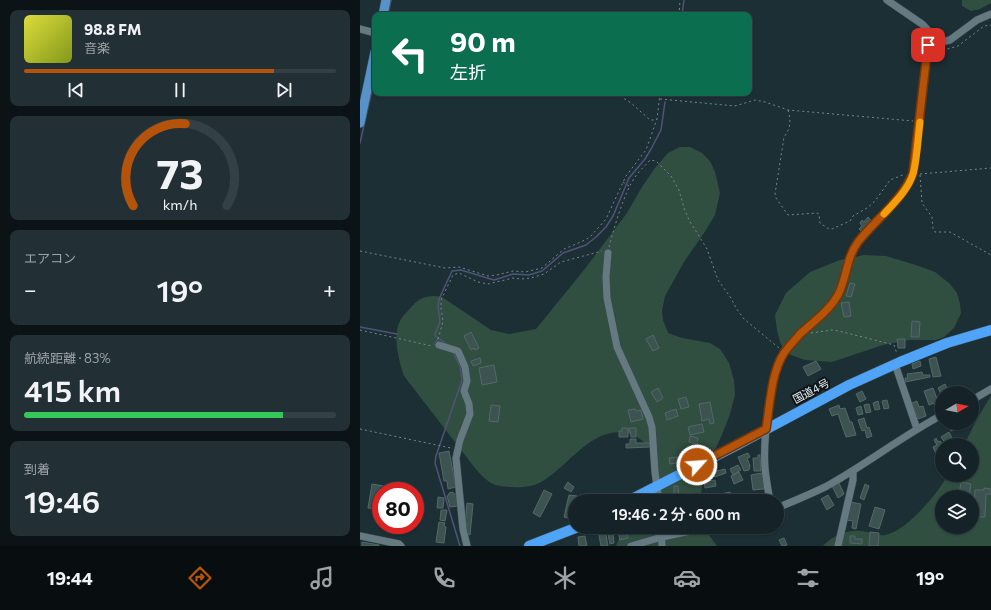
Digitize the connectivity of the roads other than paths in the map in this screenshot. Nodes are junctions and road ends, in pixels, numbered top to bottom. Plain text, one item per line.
1 (386, 0) edge
2 (887, 0) edge
3 (384, 12) edge
4 (991, 14) edge
5 (360, 29) edge
6 (372, 31) edge
7 (928, 45) junction
8 (372, 66) edge
9 (360, 123) edge
10 (608, 253) road end
11 (991, 330) edge
12 (439, 342) road end
13 (897, 363) junction
14 (991, 389) edge
15 (979, 396) edge
16 (935, 419) edge
17 (766, 429) junction
18 (917, 429) junction
19 (853, 471) junction
20 (657, 485) junction
21 (641, 494) edge
22 (658, 494) edge
23 (769, 494) edge
24 (784, 505) edge
25 (568, 532) edge
26 (662, 534) edge
27 (676, 534) edge
28 (360, 536) edge
29 (662, 537) junction
30 (401, 546) edge
31 (467, 546) edge
32 (529, 546) edge
33 (631, 546) edge
34 (662, 546) edge
35 (838, 546) edge

1 - 3 main road
2 - 7 street
4 - 7 street
5 - 6 street
7 - 17 street
8 - 9 main road
10 - 20 street
11 - 13 highway, 国道4号
12 - 31 street
13 - 17 highway, 国道4号
13 - 18 street
14 - 15 street
16 - 18 street
17 - 20 highway, 国道4号
17 - 23 street
18 - 19 street
19 - 24 street
19 - 35 street
20 - 21 highway, 国道4号
20 - 22 street
25 - 32 highway
26 - 29 street
27 - 29 street
28 - 30 street
29 - 33 street
29 - 34 street

